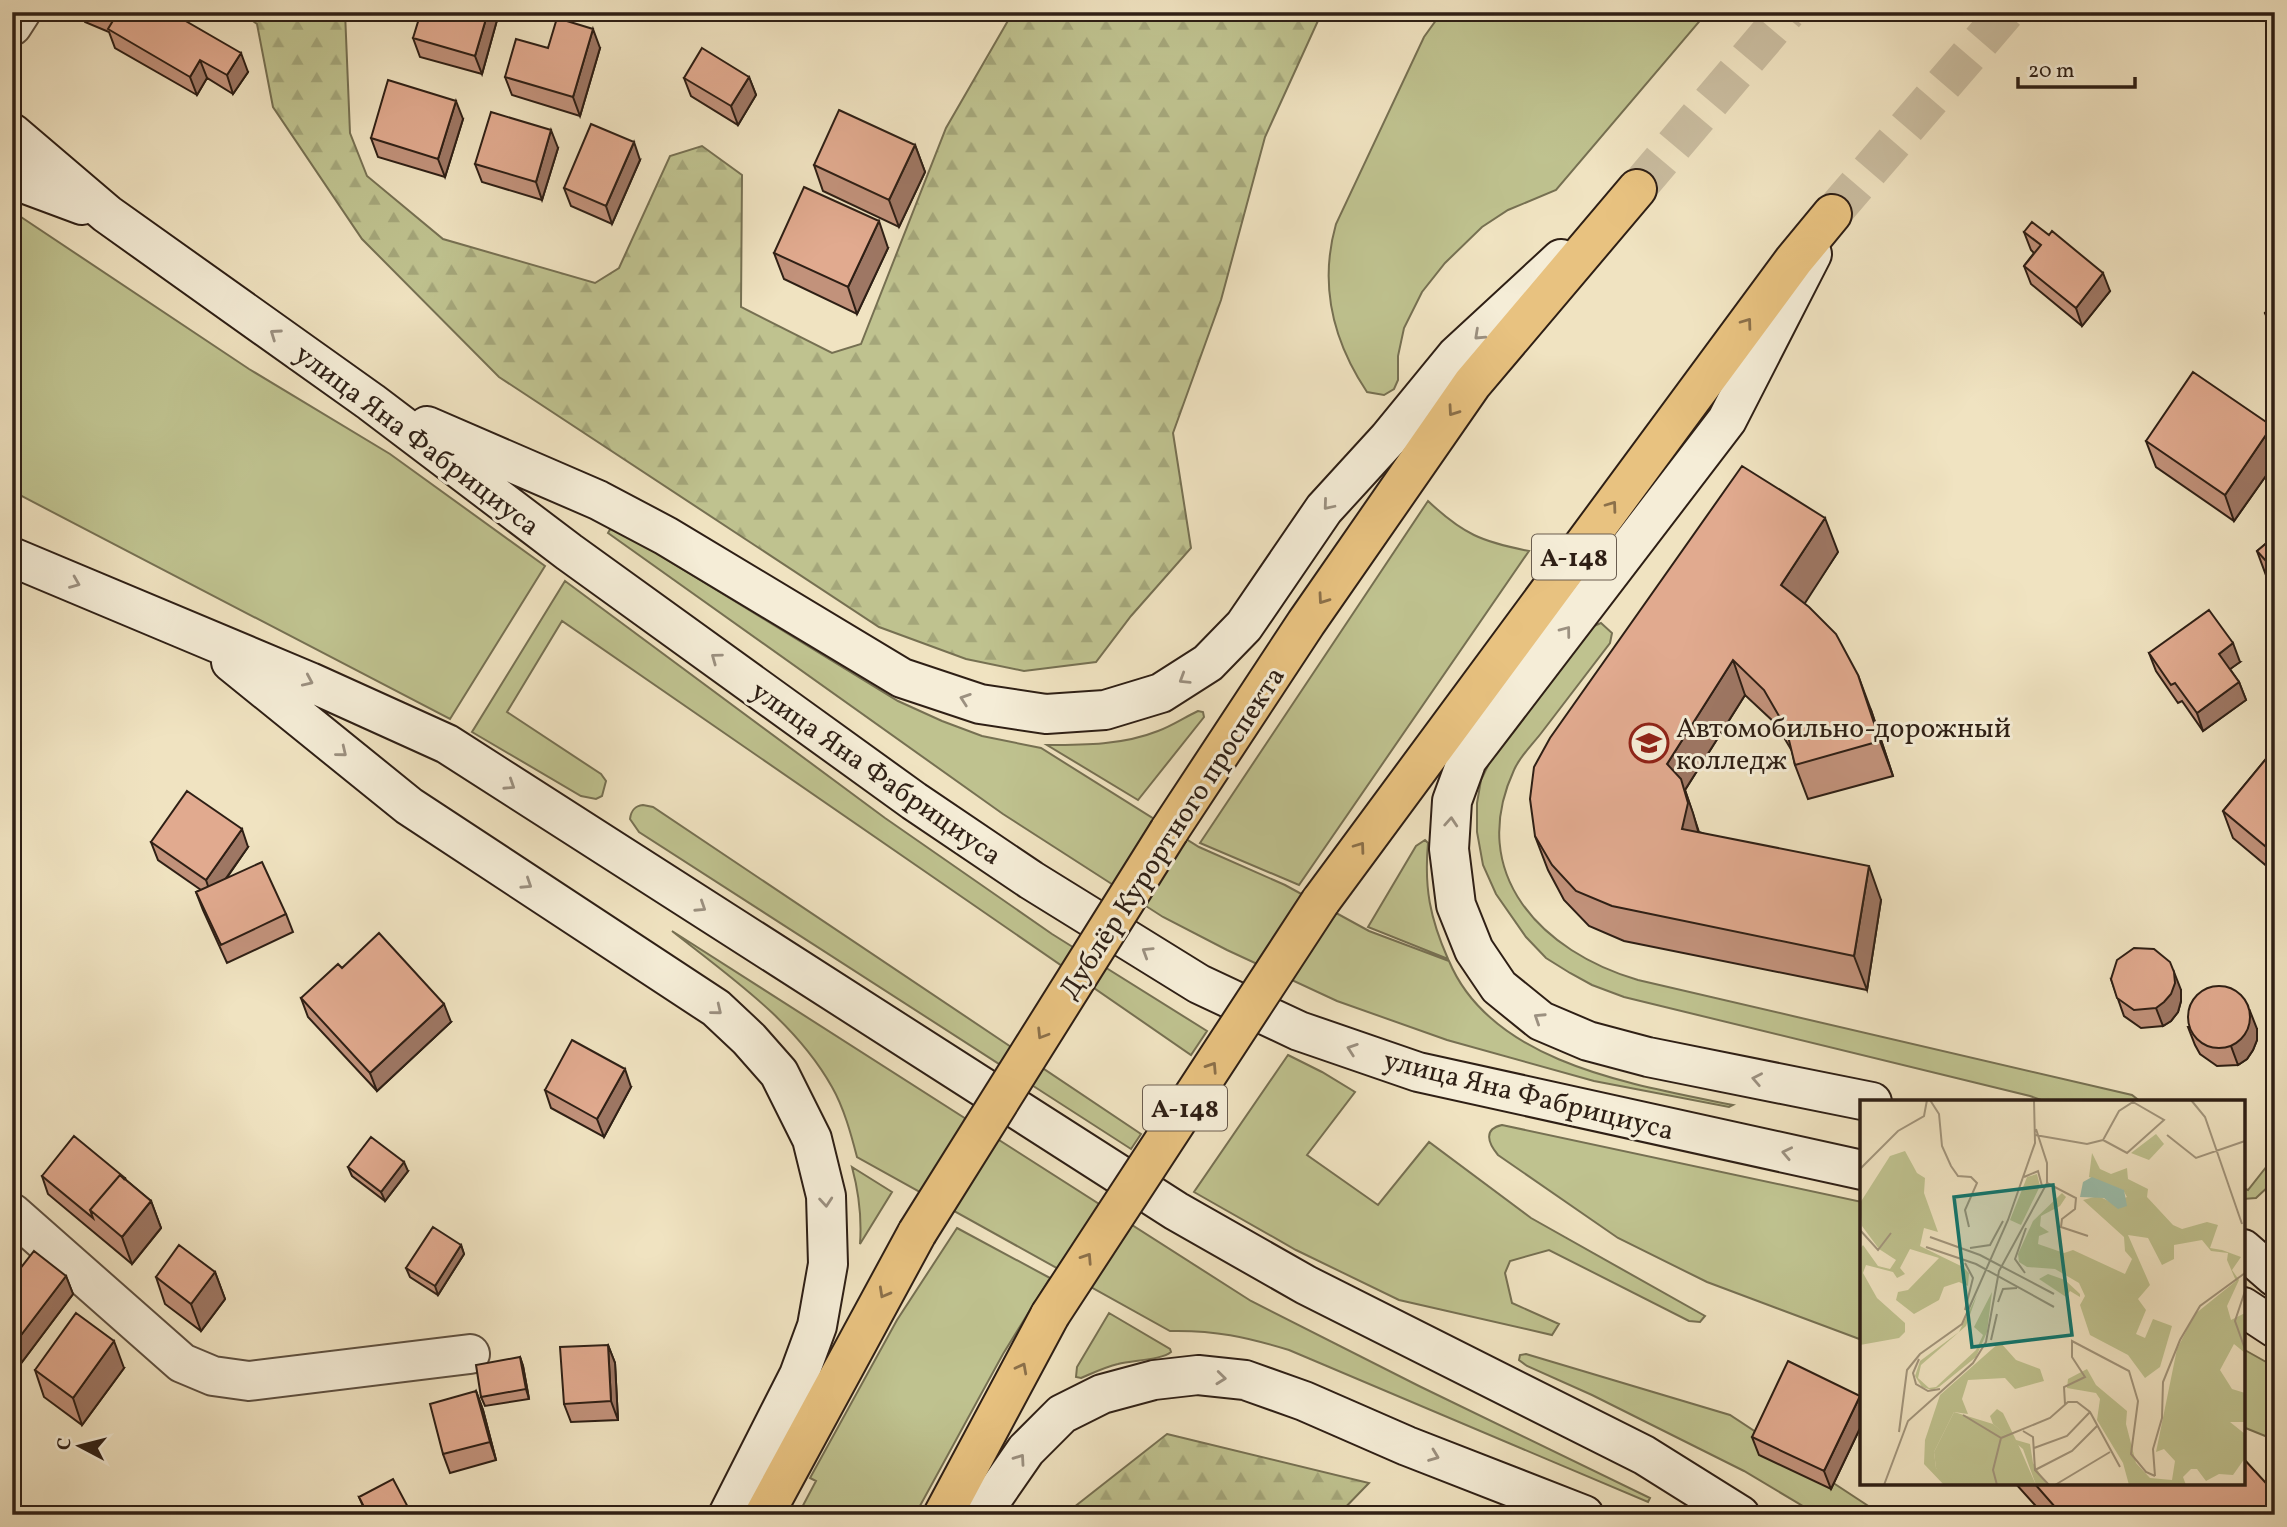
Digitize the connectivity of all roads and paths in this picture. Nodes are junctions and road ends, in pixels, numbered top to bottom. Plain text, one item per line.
1 (21, 12) edge
2 (12, 26) edge
3 (12, 133) edge
4 (12, 179) edge
5 (107, 214) junction
6 (371, 401) junction
7 (12, 558) edge
8 (194, 632) junction
9 (1862, 1100) edge
10 (1860, 1170) edge
11 (12, 1213) edge
12 (2245, 1251) edge
13 (2275, 1277) edge
14 (2245, 1308) edge
15 (2275, 1328) edge
16 (470, 1354) dead end
17 (728, 1515) edge
18 (764, 1515) edge
19 (943, 1515) edge
20 (981, 1515) edge
21 (1584, 1515) edge
22 (1740, 1515) edge

1 - 2 main road
3 - 5 main road, улица Яна Фабрициуса
4 - 5 main road
6 -> 5 main road, улица Яна Фабрициуса
10 -> 6 main road, улица Яна Фабрициуса
6 -> 18 main road, Дублёр Курортного проспекта, bridge
7 -> 8 main road
8 -> 17 main road
8 -> 22 main road
19 -> 9 main road, А-148, bridge
11 - 16 main road
12 - 13 main road
14 - 15 main road
20 -> 21 main road

